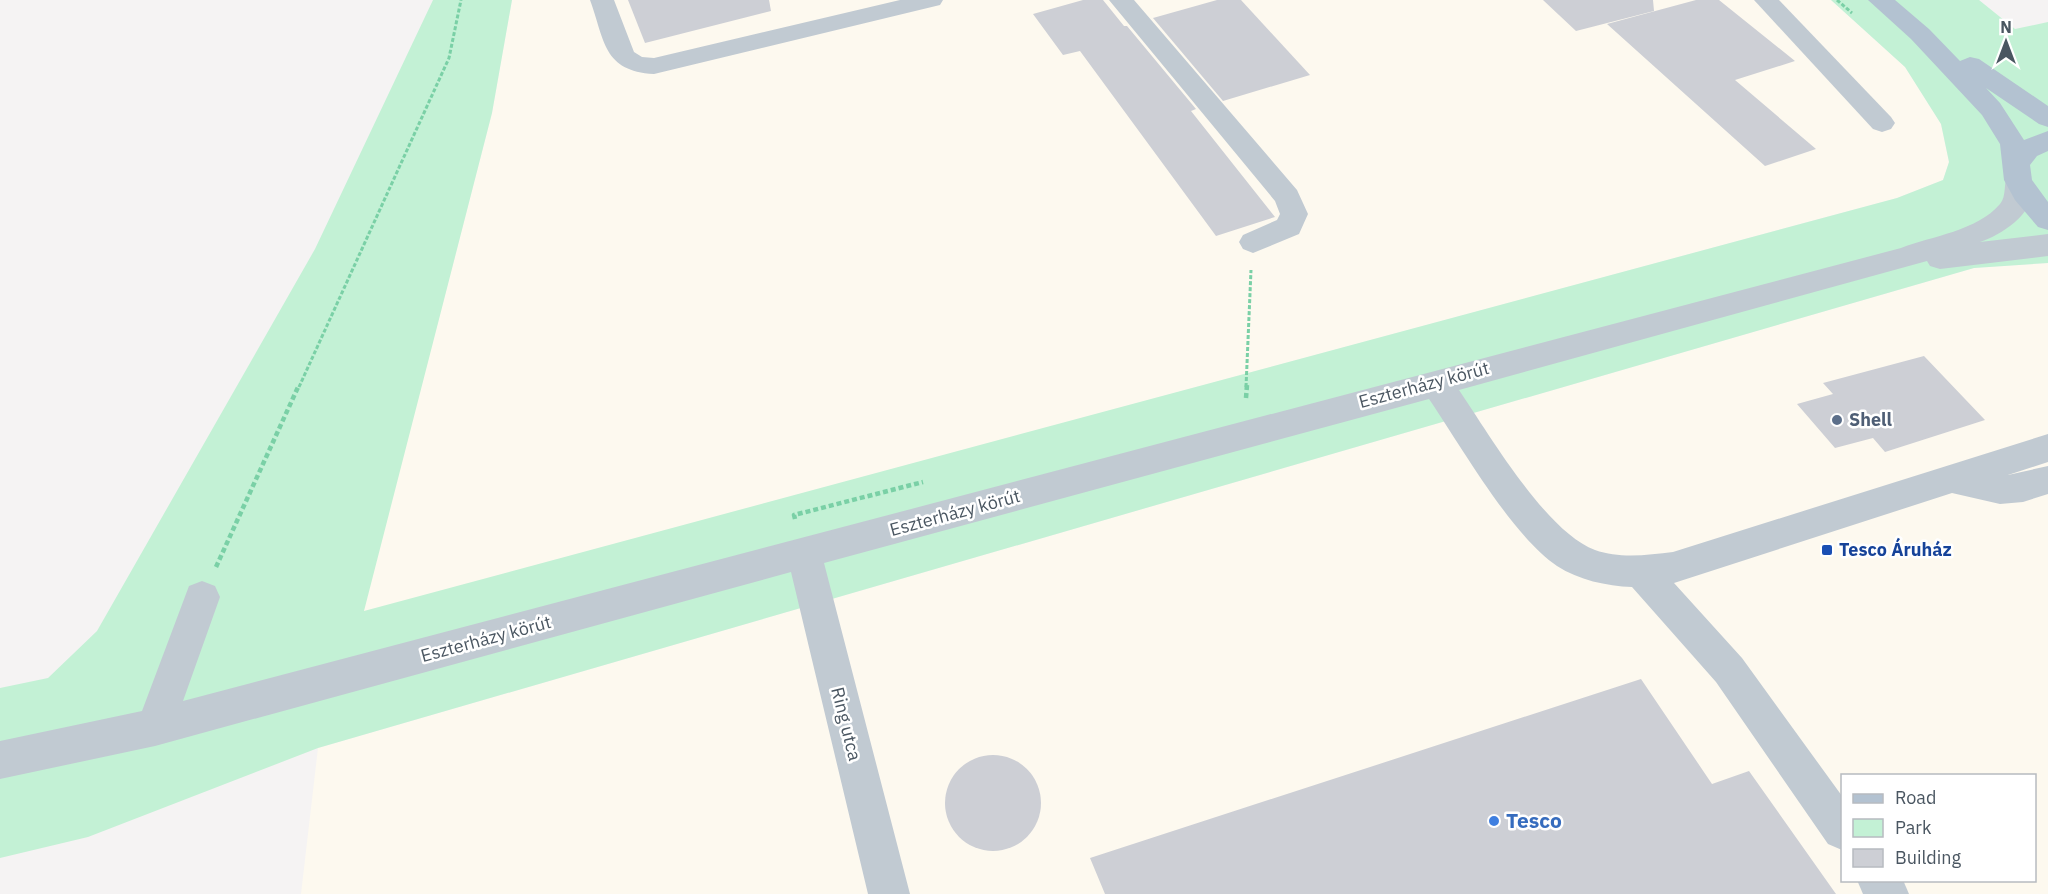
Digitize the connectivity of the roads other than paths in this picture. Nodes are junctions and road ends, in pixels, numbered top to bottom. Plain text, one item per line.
1 (602, 0) edge
2 (931, 0) edge
3 (1121, 0) edge
4 (1766, 0) edge
5 (1880, 0) edge
6 (1920, 34) junction
7 (2048, 118) edge
8 (1882, 123) dead end
9 (2048, 140) edge
10 (2018, 172) junction
11 (2048, 220) edge
12 (1253, 242) road end
13 (2048, 245) edge
14 (1909, 257) junction
15 (1435, 382) junction
16 (2047, 457) edge
17 (804, 554) junction
18 (1642, 573) junction
19 (202, 597) road end
20 (155, 727) junction
21 (0, 760) edge
22 (1841, 829) edge
23 (888, 894) edge

1 - 2 street
3 - 12 street
4 - 8 street
5 - 6 main road
6 - 7 main road
6 - 10 main road
9 - 10 main road
10 - 11 main road
10 - 14 street, Eszterházy körút
13 - 14 street, Eszterházy körút
14 - 15 street, Eszterházy körút
15 - 17 street, Eszterházy körút
15 - 18 street
16 - 18 street
17 - 20 street, Eszterházy körút
17 - 23 street, Ring utca
18 - 22 street
19 - 20 street
20 - 21 street, Eszterházy körút

